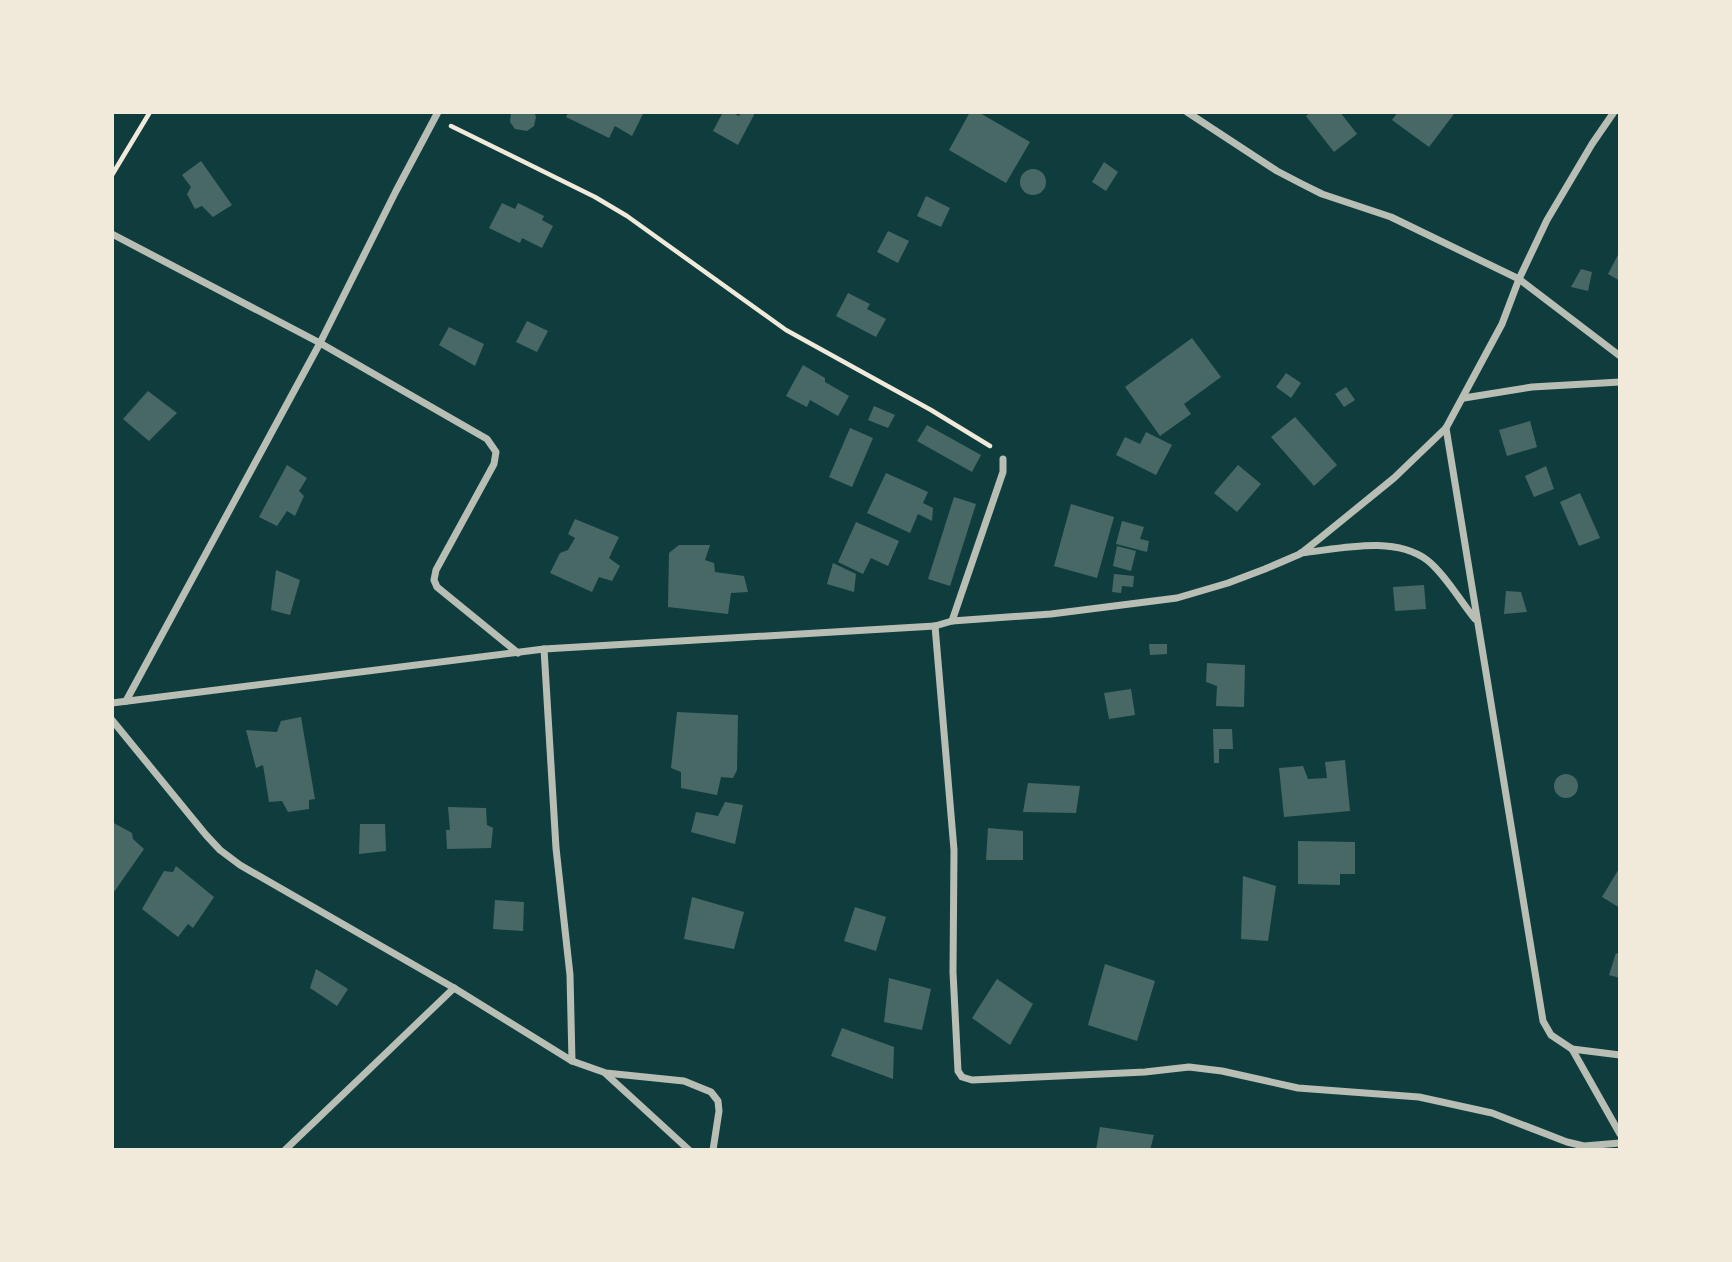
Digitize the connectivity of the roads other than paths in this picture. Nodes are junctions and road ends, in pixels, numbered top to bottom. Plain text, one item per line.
1 (1187, 112) edge
2 (1614, 112) edge
3 (436, 115) edge
4 (112, 234) edge
5 (1519, 279) junction
6 (320, 343) junction
7 (1620, 356) edge
8 (1620, 382) edge
9 (1464, 398) junction
10 (1446, 428) junction
11 (1003, 459) road end
12 (1300, 554) junction
13 (952, 621) junction
14 (1477, 622) junction
15 (935, 626) junction
16 (544, 649) junction
17 (518, 653) junction
18 (126, 701) junction
19 (112, 703) edge
20 (112, 720) edge
21 (454, 988) junction
22 (1572, 1049) junction
23 (1620, 1055) edge
24 (572, 1061) junction
25 (606, 1073) junction
26 (1620, 1134) edge
27 (1620, 1143) edge
28 (285, 1150) edge
29 (688, 1150) edge
30 (713, 1150) edge

1 - 5 street
2 - 5 street
3 - 6 street
4 - 6 street
5 - 7 street
5 - 9 street
6 - 17 street
6 - 18 street
8 - 9 street
9 - 10 street
10 - 12 street
10 - 14 street
11 - 13 street
12 - 13 street
12 - 14 street
13 - 15 street
14 - 22 street
15 - 16 street
15 - 27 street
16 - 17 street
16 - 24 street
17 - 18 street
18 - 19 street
20 - 21 street
21 - 24 street
21 - 28 street
22 - 23 street
22 - 26 street
24 - 25 street
25 - 29 street
25 - 30 street

